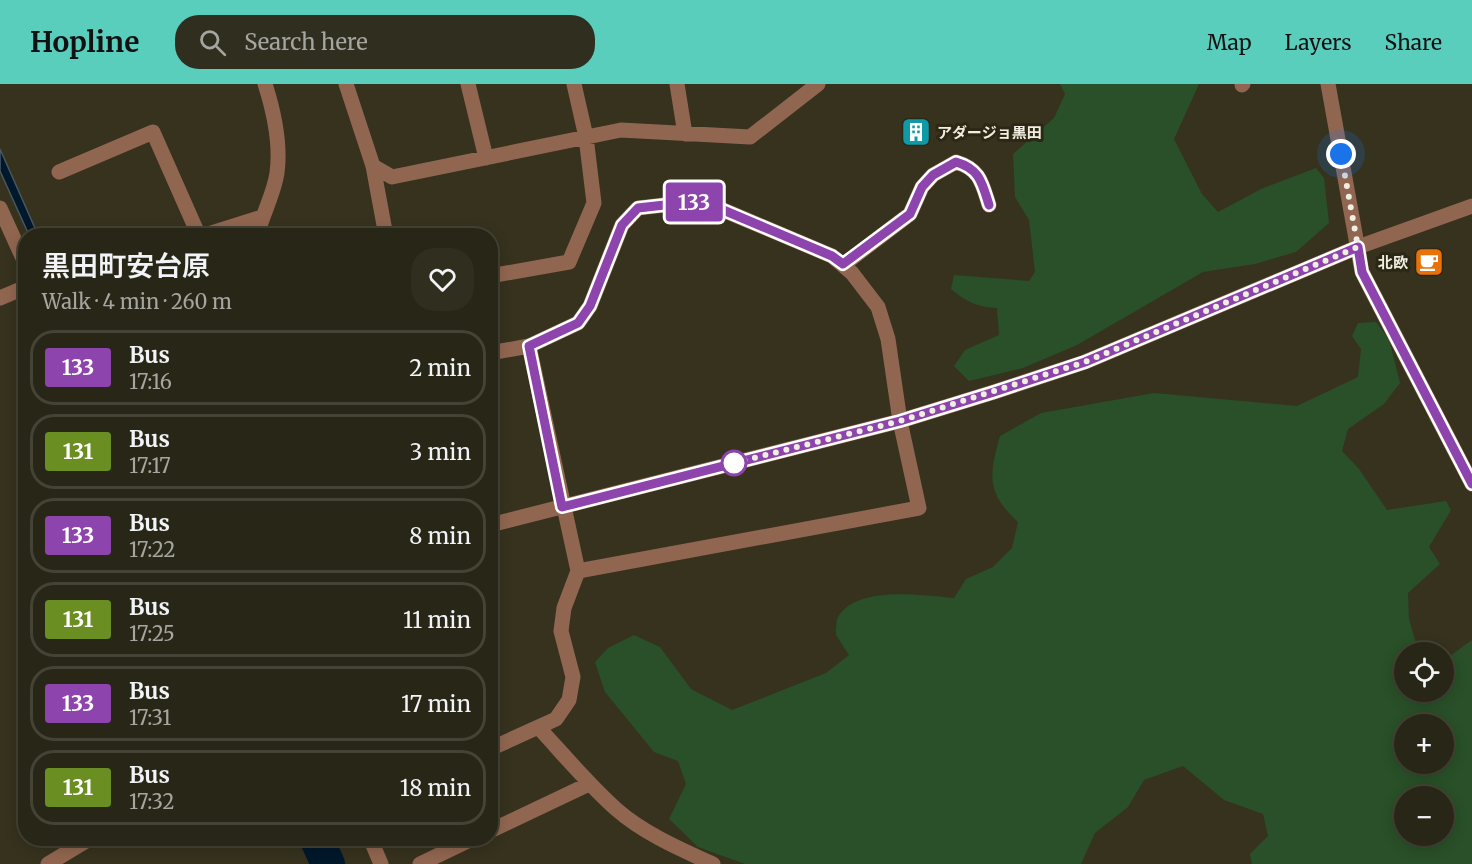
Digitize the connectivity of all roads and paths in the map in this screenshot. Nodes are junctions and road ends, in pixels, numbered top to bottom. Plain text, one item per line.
1 (265, 84) edge
2 (346, 84) edge
3 (468, 84) edge
4 (574, 84) edge
5 (677, 84) edge
6 (818, 84) edge
7 (1328, 84) edge
8 (685, 134) junction
9 (586, 137) junction
10 (486, 158) junction
11 (373, 166) junction
12 (59, 172) dead end
13 (989, 205) dead end
14 (1472, 206) edge
15 (0, 208) edge
16 (262, 217) junction
17 (196, 228) edge
18 (226, 228) edge
19 (259, 228) edge
20 (385, 228) edge
21 (18, 247) edge
22 (1358, 247) junction
23 (843, 264) junction
24 (498, 275) edge
25 (18, 290) edge
26 (0, 298) edge
27 (529, 346) junction
28 (498, 352) edge
29 (900, 421) junction
30 (1472, 484) edge
31 (562, 507) junction
32 (498, 523) edge
33 (578, 571) junction
34 (539, 728) junction
35 (498, 746) edge
36 (589, 784) junction
37 (498, 827) edge
38 (78, 846) edge
39 (373, 846) edge
40 (457, 846) edge
41 (48, 864) edge
42 (381, 864) edge
43 (420, 864) edge
44 (713, 864) edge

1 - 16 street
2 - 11 street
3 - 10 street
4 - 9 street
5 - 8 street
6 - 8 street
7 - 22 street
8 - 9 street
9 - 10 street
9 - 24 street
10 - 11 street
11 - 20 street
12 - 17 street
13 - 23 street
14 - 22 street
15 - 21 street
16 - 18 street
16 - 19 street
22 - 29 street
22 - 30 street
23 - 27 street
23 - 29 street
25 - 26 street
27 - 28 street
27 - 31 street
29 - 31 street
29 - 33 street
31 - 32 street
31 - 33 street
33 - 34 street
34 - 35 street
34 - 36 street
36 - 37 street
36 - 44 street
38 - 41 street
39 - 42 street
40 - 43 street

